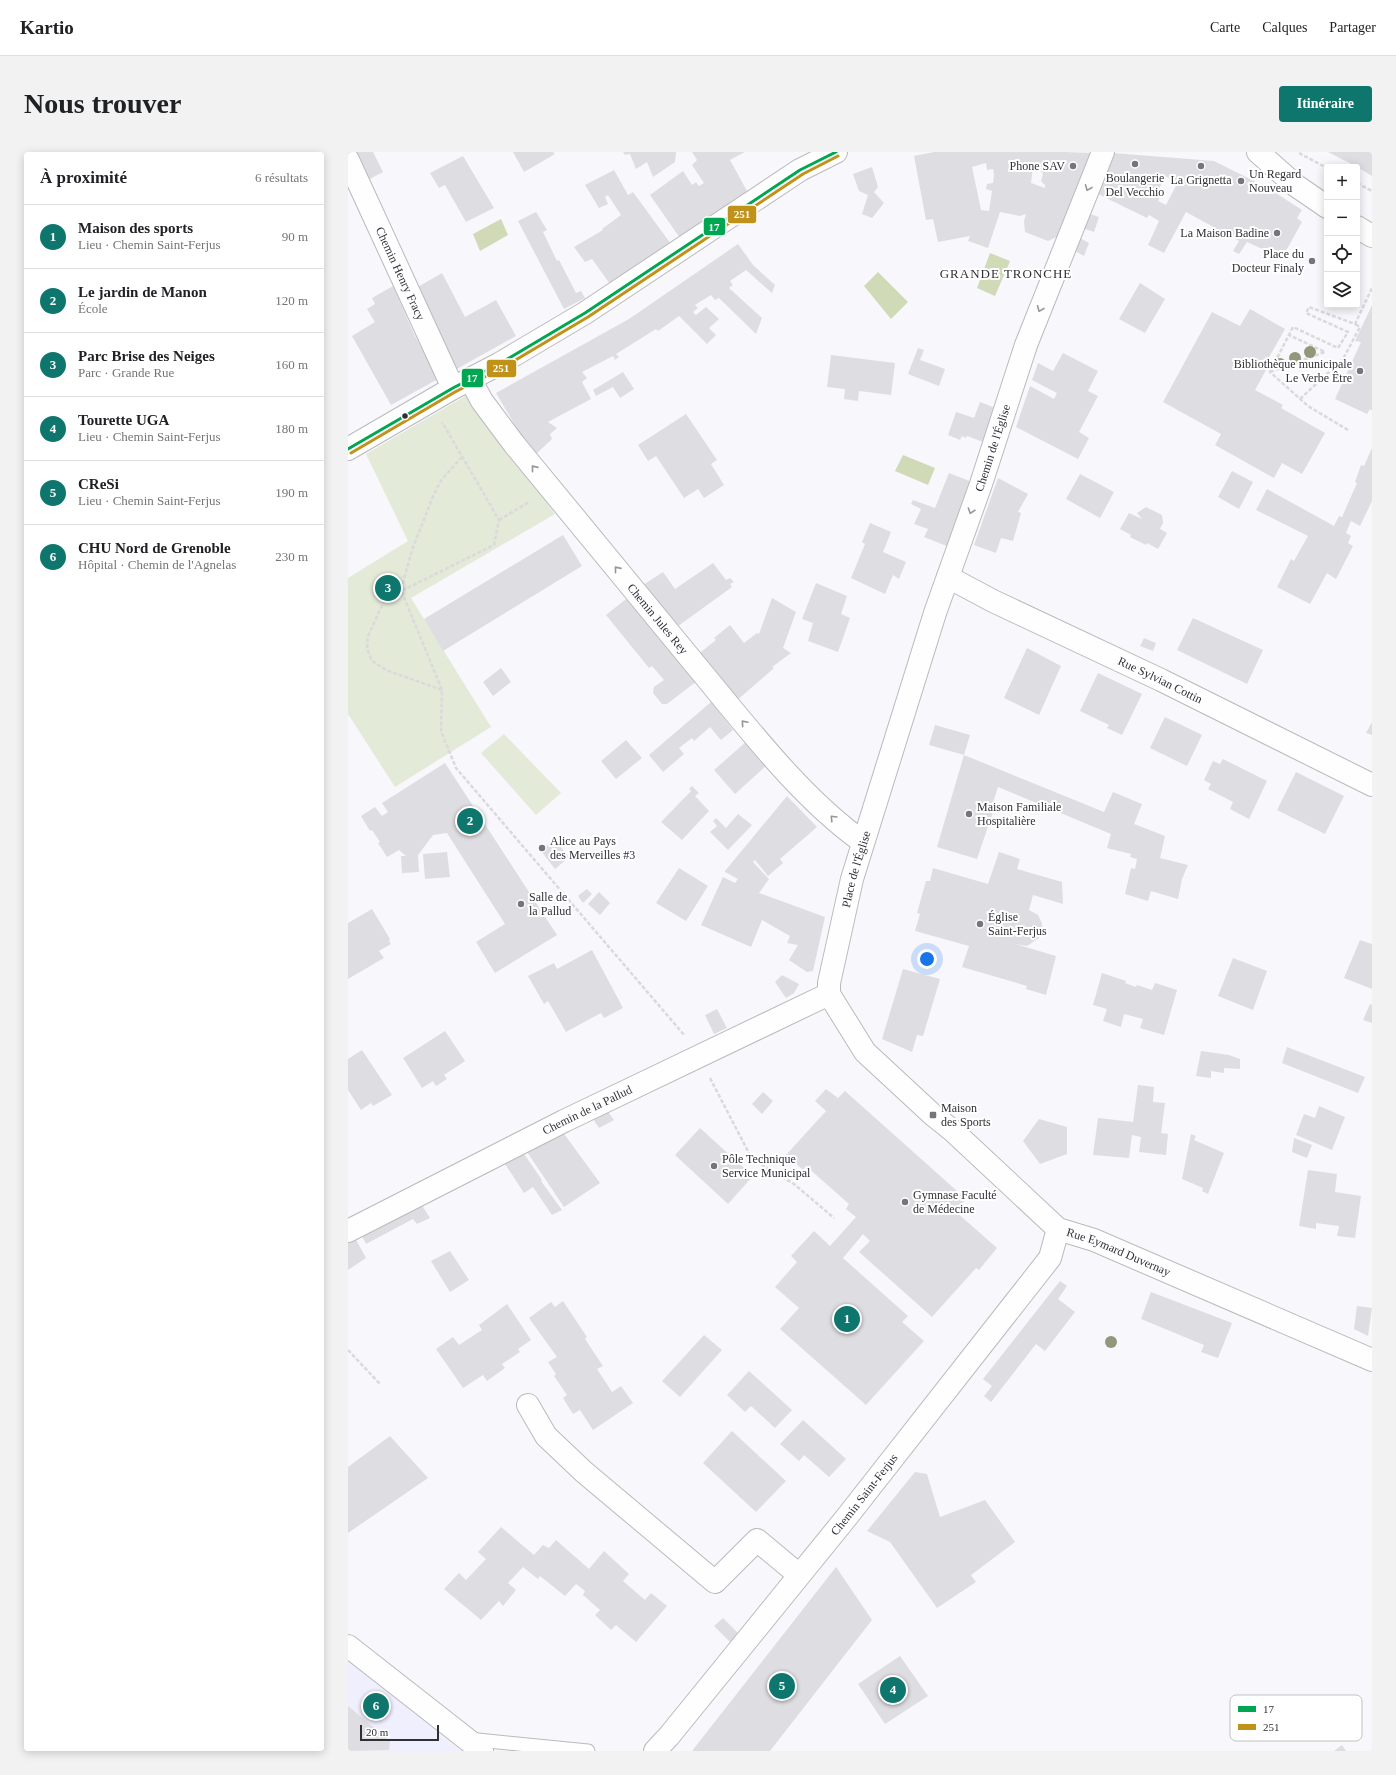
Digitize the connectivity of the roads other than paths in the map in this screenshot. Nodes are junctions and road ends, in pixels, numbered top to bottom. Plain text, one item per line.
1 (836, 152) edge
2 (1103, 152) edge
3 (1258, 152) edge
4 (348, 160) edge
5 (1324, 204) edge
6 (1360, 229) edge
7 (1372, 236) edge
8 (462, 384) junction
9 (348, 449) edge
10 (948, 577) junction
11 (892, 747) joint
12 (1372, 785) edge
13 (864, 842) junction
14 (829, 994) junction
15 (1058, 1229) junction
16 (348, 1230) edge
17 (1372, 1360) edge
18 (528, 1406) dead end
19 (799, 1575) junction
20 (348, 1646) edge
21 (474, 1745) edge
22 (588, 1751) edge
23 (655, 1751) edge

1 - 8 street
2 -> 10 street, Chemin de l'Église
3 - 5 street
4 - 8 street, Chemin Henry Fracy
6 - 7 street
8 - 9 street
13 -> 8 street, Chemin Jules Rey
10 - 11 street, Chemin de l'Église
10 - 12 street, Rue Sylvian Cottin
11 - 13 street, Place de l'Église
13 - 14 street, Place de l'Église
14 - 15 street, Rue Eymard Duvernay
14 - 16 street, Chemin de la Pallud
15 - 17 street, Rue Eymard Duvernay
15 - 19 street, Chemin Saint-Ferjus
18 - 19 street
19 - 23 street, Chemin Saint-Ferjus
20 - 21 street
21 - 22 lane

